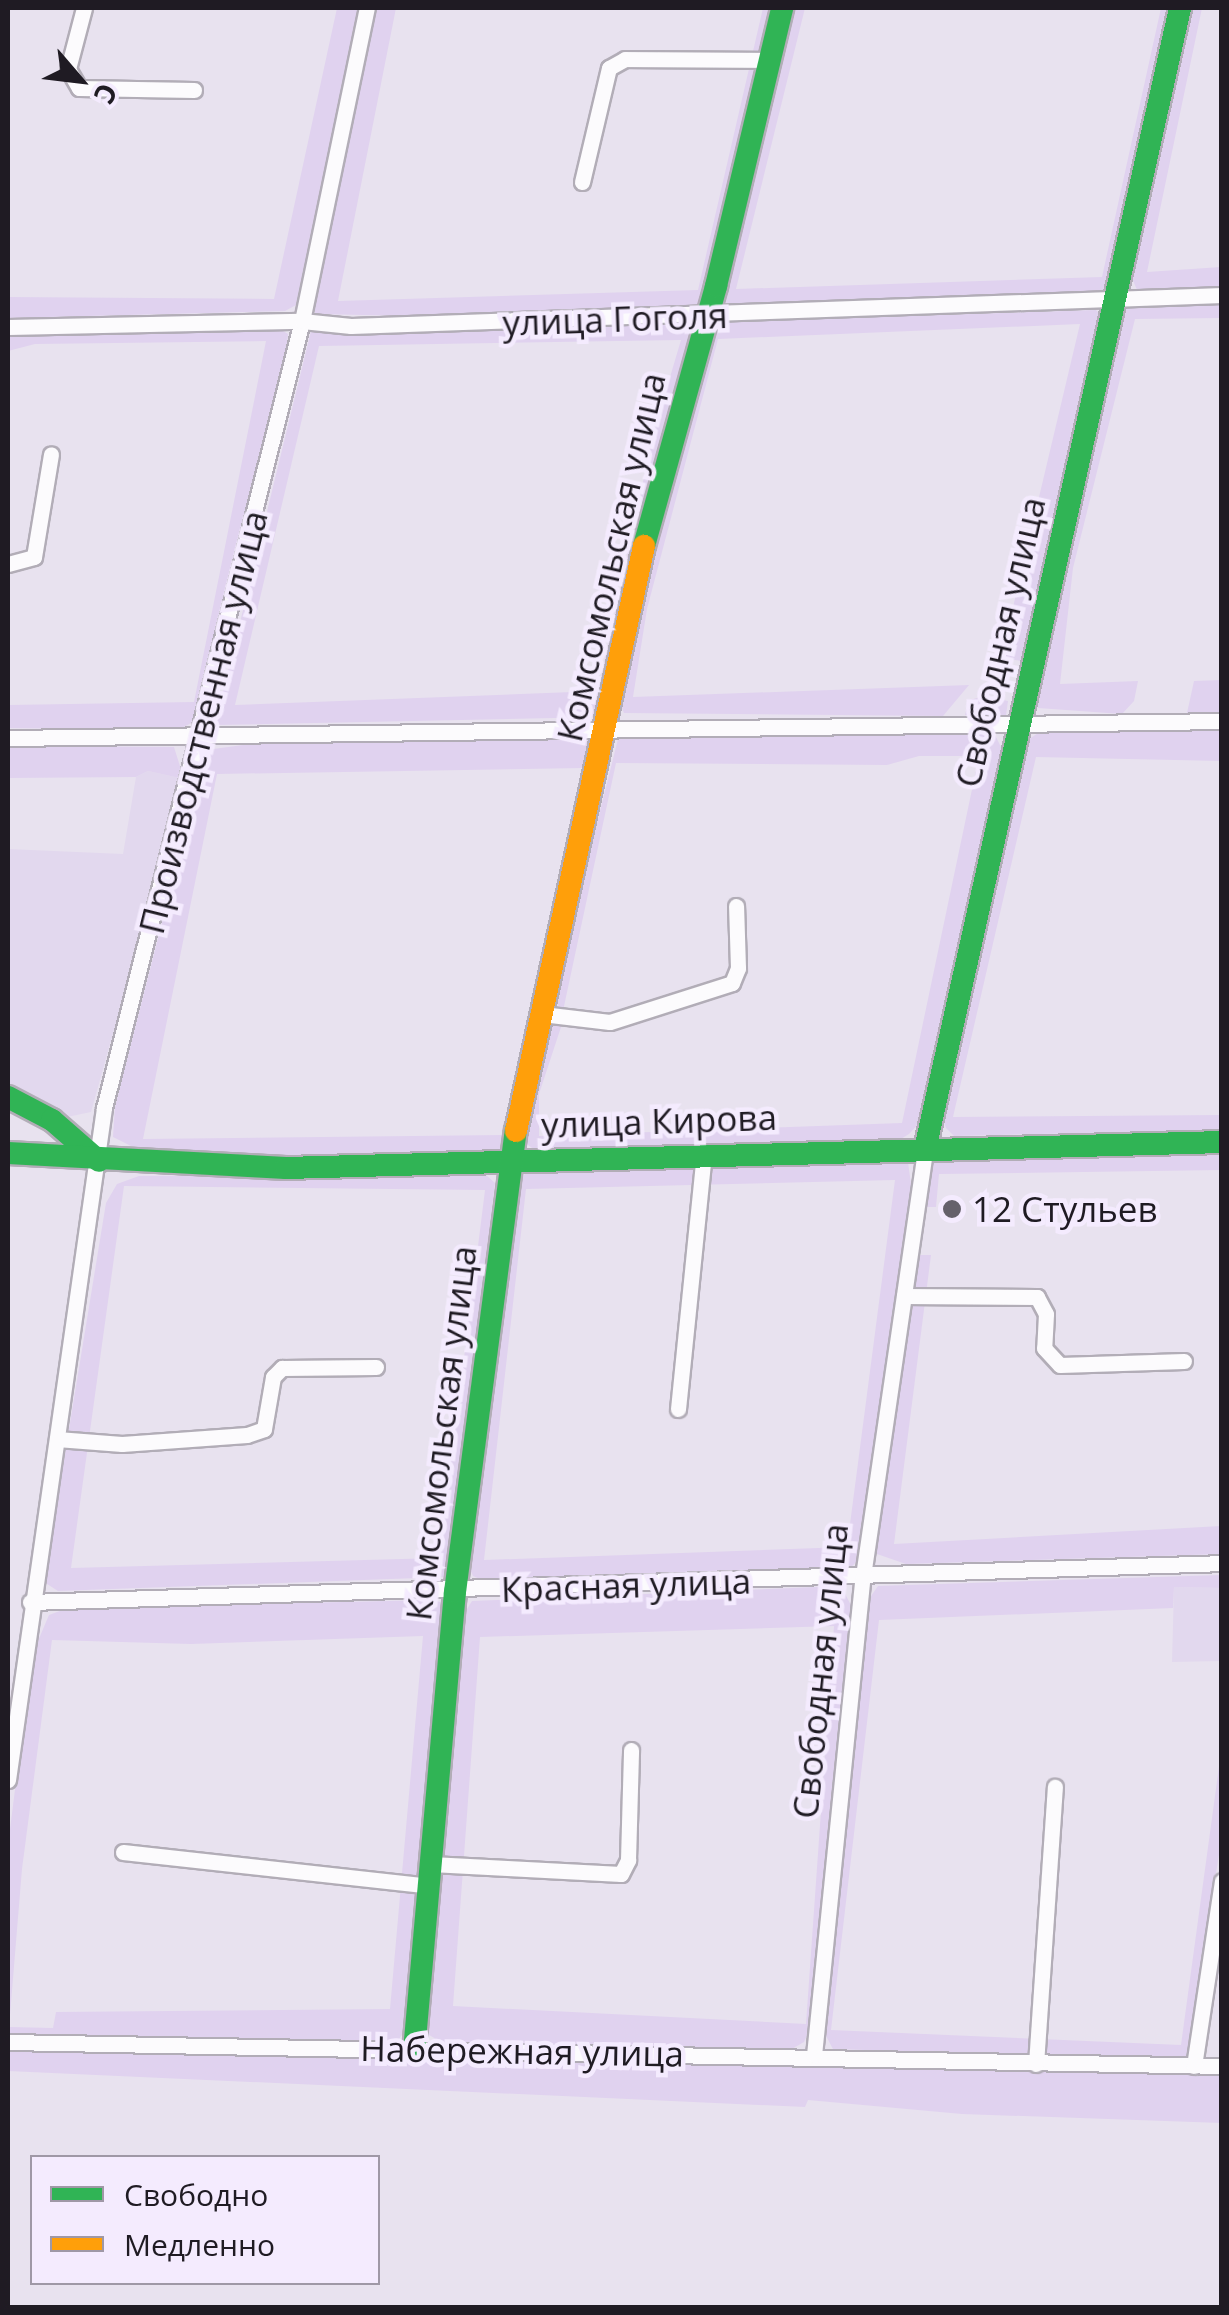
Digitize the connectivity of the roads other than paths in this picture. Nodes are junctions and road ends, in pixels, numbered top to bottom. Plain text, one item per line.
1 (84, 8) edge
2 (366, 8) edge
3 (782, 8) edge
4 (1180, 8) edge
5 (772, 60) junction
6 (194, 90) dead end
7 (582, 182) dead end
8 (1222, 295) edge
9 (1115, 298) junction
10 (704, 317) junction
11 (302, 320) junction
12 (8, 328) edge
13 (51, 454) dead end
14 (8, 564) edge
15 (1222, 721) edge
16 (1017, 722) junction
17 (609, 726) junction
18 (8, 738) edge
19 (201, 739) junction
20 (736, 906) dead end
21 (542, 1014) junction
22 (9, 1099) edge
23 (52, 1120) junction
24 (1222, 1142) edge
25 (925, 1148) junction
26 (8, 1153) edge
27 (704, 1154) junction
28 (47, 1156) junction
29 (99, 1161) junction
30 (510, 1161) junction
31 (904, 1296) junction
32 (1184, 1361) dead end
33 (376, 1367) dead end
34 (678, 1409) dead end
35 (58, 1439) junction
36 (1222, 1563) edge
37 (864, 1576) junction
38 (455, 1592) junction
39 (30, 1602) junction
40 (631, 1750) dead end
41 (8, 1780) edge
42 (1055, 1786) dead end
43 (123, 1852) dead end
44 (430, 1875) junction
45 (1222, 1882) edge
46 (8, 2042) edge
47 (414, 2051) junction
48 (814, 2055) junction
49 (1036, 2064) junction
50 (1194, 2066) junction
51 (1222, 2066) edge

1 - 6 street
2 - 11 street, Производственная улица
3 - 5 street, Комсомольская улица
4 - 9 street, Свободная улица
5 - 7 street
5 - 10 street, Комсомольская улица
8 - 9 street, улица Гоголя
9 - 10 street, улица Гоголя
9 - 16 street, Свободная улица
10 - 11 street, улица Гоголя
10 - 17 street, Комсомольская улица
11 - 12 street, улица Гоголя
11 - 19 street, Производственная улица
13 - 14 street
15 - 16 street
16 - 17 street
16 - 25 street, Свободная улица
17 - 19 street
17 - 21 street, Комсомольская улица
18 - 19 street
19 - 29 street, Производственная улица
20 - 21 street
21 - 30 street, Комсомольская улица
22 - 23 street
23 - 28 street
23 - 29 street
24 - 25 street, улица Кирова
25 - 27 street, улица Кирова
25 - 31 street, Свободная улица
26 - 28 street, улица Кирова
27 - 30 street, улица Кирова
27 - 34 street
28 - 29 street, улица Кирова
29 - 30 street, улица Кирова
29 - 35 street, Производственная улица
30 - 38 street, Комсомольская улица
31 - 32 street
31 - 37 street, Свободная улица
33 - 35 street
35 - 39 street, Производственная улица
36 - 37 street, Красная улица
37 - 38 street, Красная улица
37 - 48 street, Свободная улица
38 - 39 street, Красная улица
38 - 44 street, Комсомольская улица
39 - 41 street, Производственная улица
40 - 44 street
42 - 49 street
43 - 44 street
44 - 47 street, Комсомольская улица
45 - 50 street
46 - 47 street, Набережная улица
47 - 48 street, Набережная улица
48 - 49 street, Набережная улица
49 - 50 street, Набережная улица
50 - 51 street, Набережная улица

